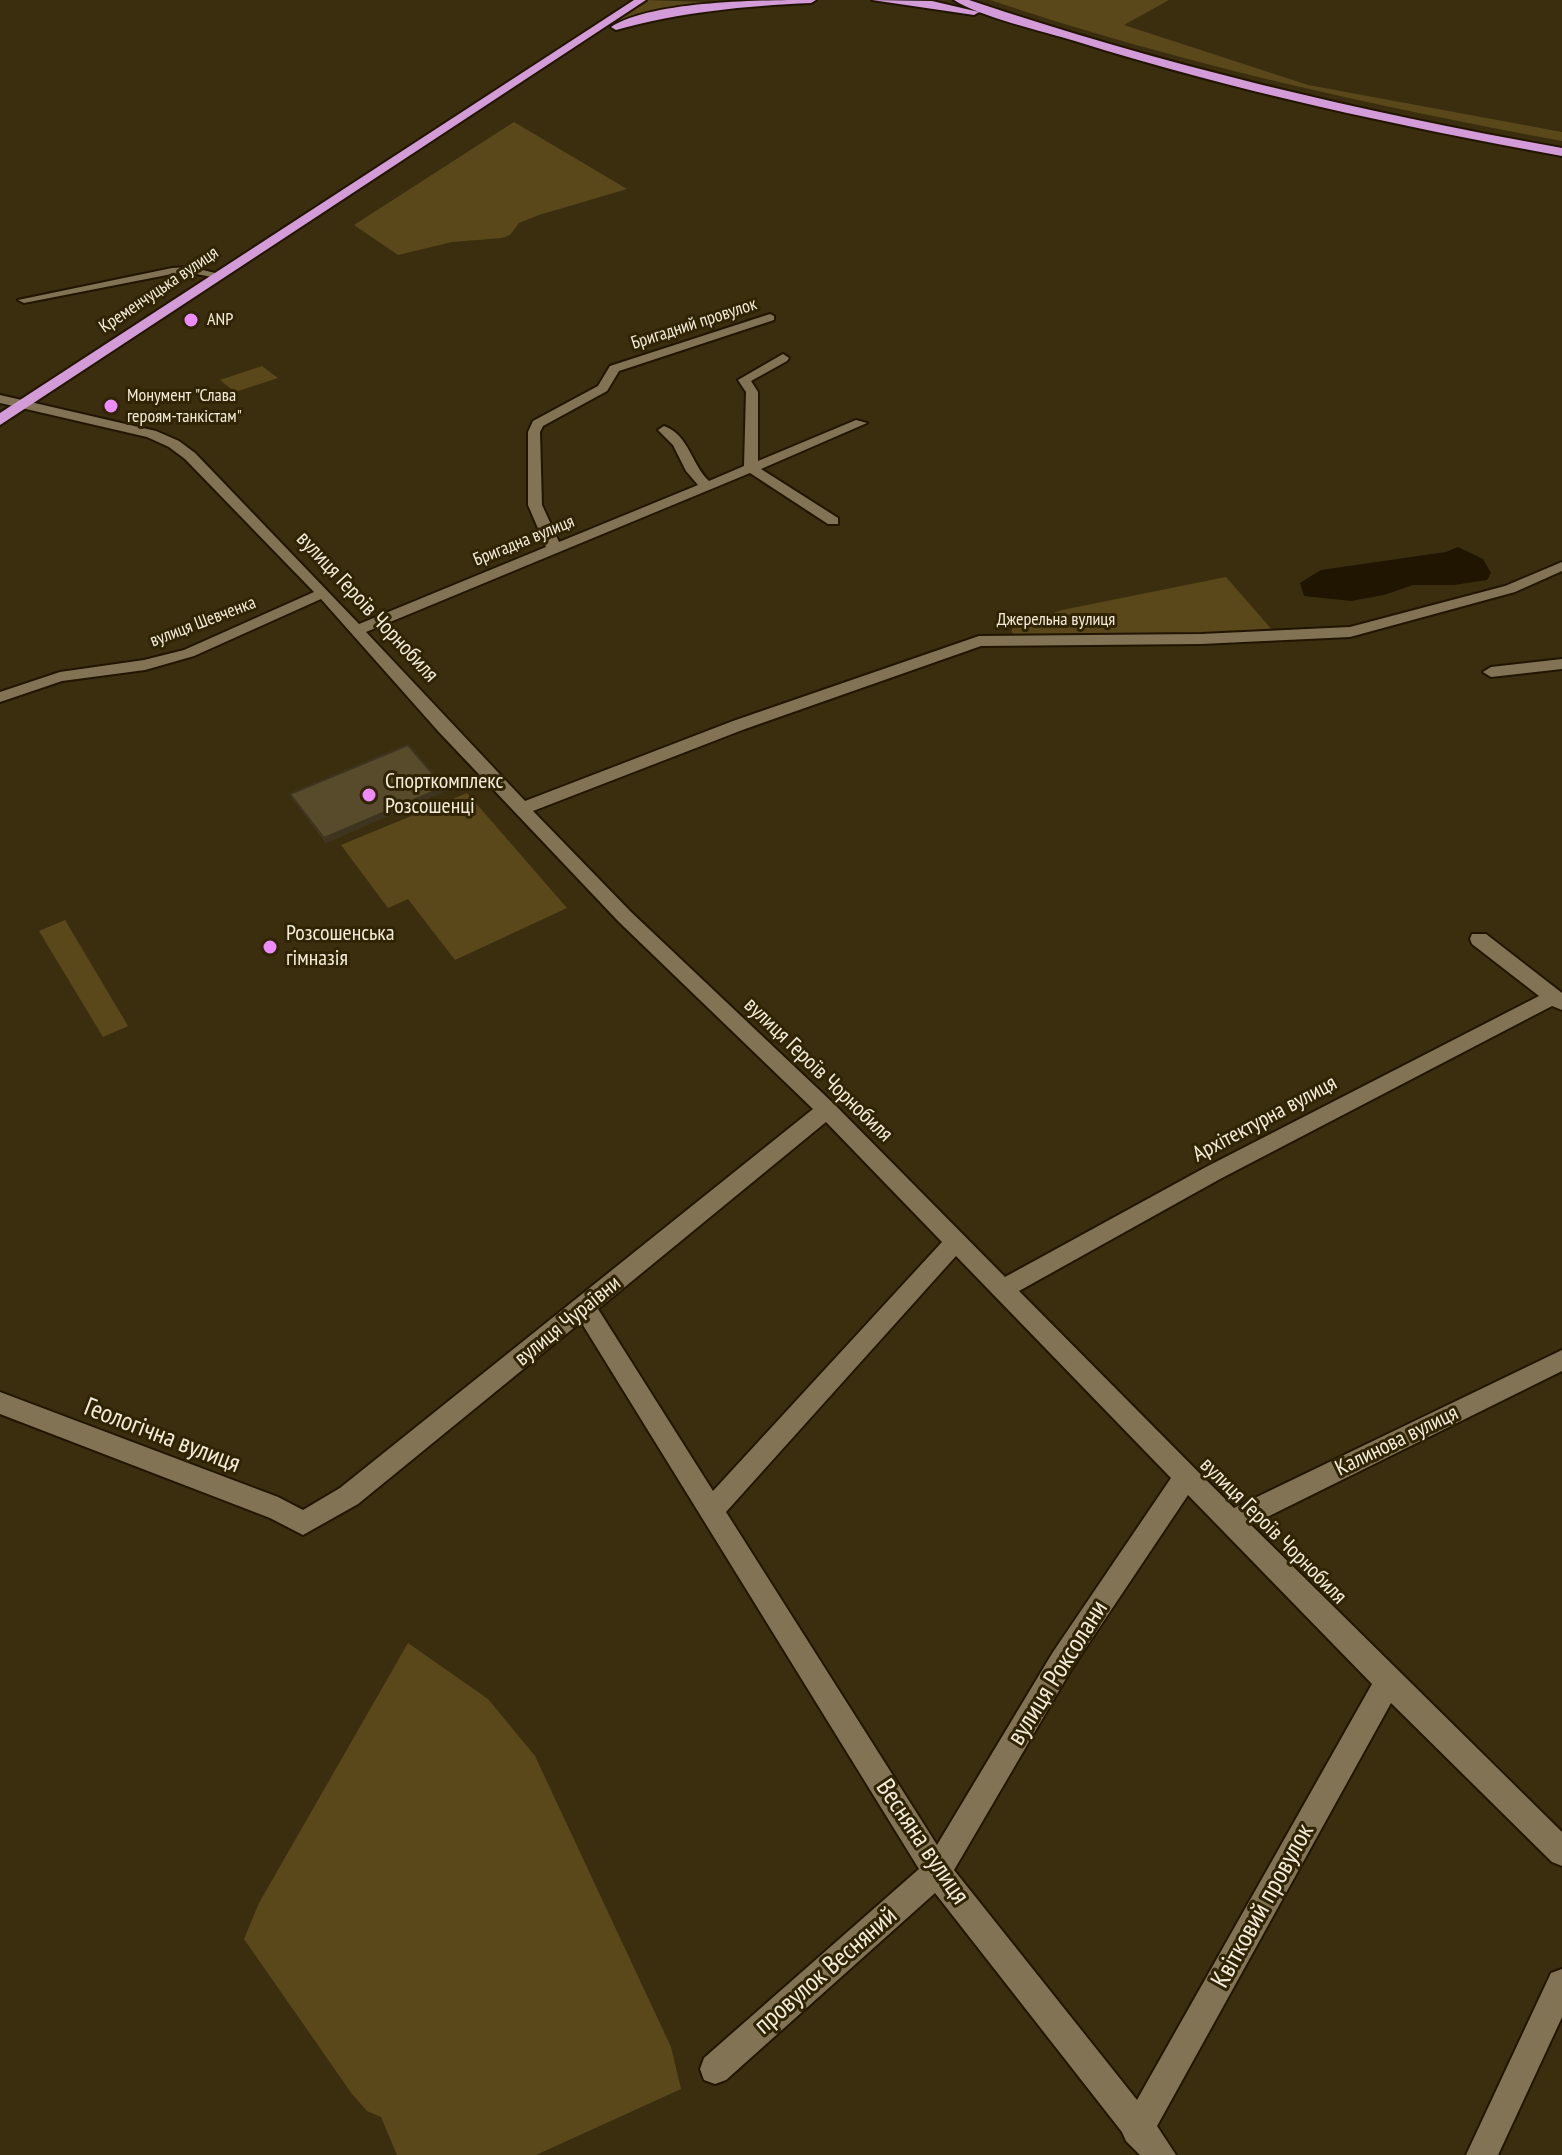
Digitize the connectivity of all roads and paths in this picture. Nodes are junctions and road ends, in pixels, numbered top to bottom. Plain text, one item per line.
1 (620, 0) edge
2 (641, 0) edge
3 (699, 0) edge
4 (742, 0) edge
5 (811, 0) edge
6 (877, 0) edge
7 (959, 0) edge
8 (979, 0) edge
9 (1033, 26) junction
10 (577, 42) junction
11 (1562, 149) edge
12 (342, 195) junction
13 (217, 275) junction
14 (24, 300) dead end
15 (770, 318) dead end
16 (783, 358) dead end
17 (0, 399) edge
18 (26, 404) junction
19 (0, 420) edge
20 (861, 423) dead end
21 (664, 430) dead end
22 (751, 468) junction
23 (707, 486) junction
24 (833, 521) dead end
25 (554, 548) junction
26 (1562, 566) edge
27 (323, 593) junction
28 (357, 630) junction
29 (1562, 664) edge
30 (1491, 672) dead end
31 (0, 697) edge
32 (521, 809) junction
33 (1479, 939) dead end
34 (1558, 1000) edge
35 (827, 1110) junction
36 (955, 1243) junction
37 (1003, 1289) junction
38 (585, 1308) junction
39 (1562, 1360) edge
40 (0, 1403) edge
41 (1186, 1477) junction
42 (712, 1509) junction
43 (1232, 1522) junction
44 (303, 1523) joint
45 (1388, 1682) junction
46 (1562, 1852) edge
47 (937, 1872) junction
48 (1562, 1984) edge
49 (715, 2069) dead end
50 (1137, 2130) junction
51 (1160, 2155) edge
52 (1482, 2155) edge

1 - 12 highway
2 - 10 highway
3 - 4 highway
5 - 10 highway
6 - 9 highway
7 - 9 highway
8 - 11 highway
9 - 11 highway
10 - 12 highway
12 - 13 highway, Кременчуцька вулиця
13 - 14 street
13 - 18 highway, Кременчуцька вулиця
15 - 25 street, Бригадний провулок
16 - 22 street
17 - 18 street, вулиця Героїв Чорнобиля
18 - 19 highway, Кременчуцька вулиця
18 - 27 street, вулиця Героїв Чорнобиля
20 - 22 street, Бригадна вулиця
21 - 23 street
22 - 23 street, Бригадна вулиця
22 - 24 street
23 - 25 street, Бригадна вулиця
25 - 28 street, Бригадна вулиця
26 - 32 street, Джерельна вулиця
27 - 28 street, вулиця Героїв Чорнобиля
27 - 31 street, вулиця Шевченка
28 - 32 street, вулиця Героїв Чорнобиля
29 - 30 street
32 - 35 street, вулиця Героїв Чорнобиля
33 - 34 street
34 - 37 street, Архітектурна вулиця
35 - 36 street, вулиця Героїв Чорнобиля
35 - 38 street, вулиця Чураївни
36 - 37 street, вулиця Героїв Чорнобиля
36 - 42 street
37 - 41 street, вулиця Героїв Чорнобиля
38 - 42 street, Весняна вулиця
38 - 44 street, вулиця Чураївни
39 - 43 street, Калинова вулиця
40 - 44 street, Геологічна вулиця
41 - 43 street, вулиця Героїв Чорнобиля
41 - 47 street, вулиця Роксолани
42 - 47 street, Весняна вулиця
43 - 45 street, вулиця Героїв Чорнобиля
45 - 46 street, вулиця Героїв Чорнобиля
45 - 50 street, Квітковий провулок
47 - 49 street, провулок Весняний
47 - 50 street, Весняна вулиця
48 - 52 street
50 - 51 street, Весняна вулиця

